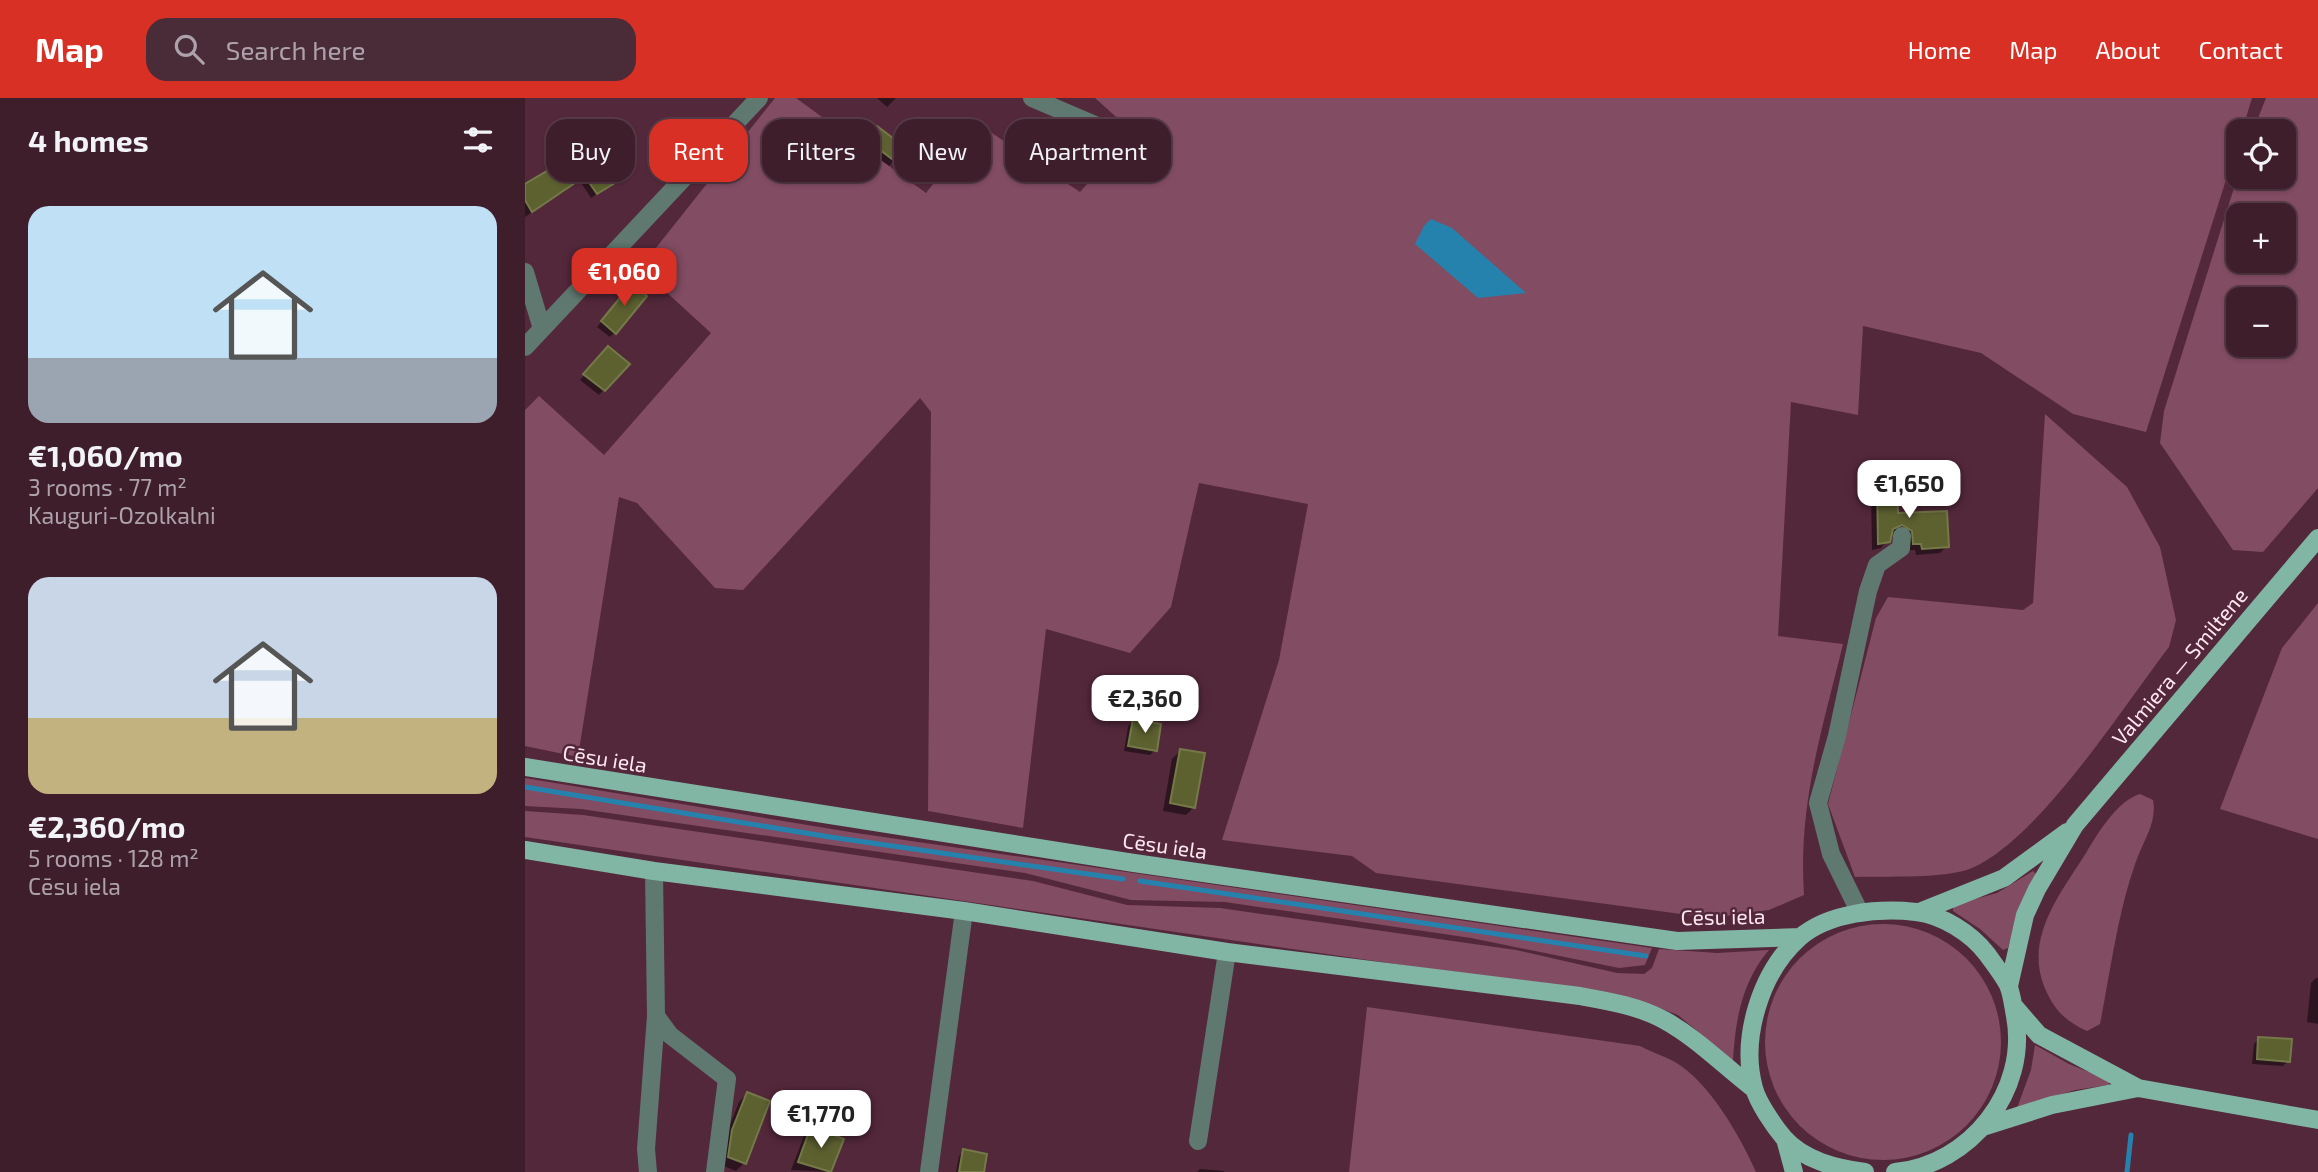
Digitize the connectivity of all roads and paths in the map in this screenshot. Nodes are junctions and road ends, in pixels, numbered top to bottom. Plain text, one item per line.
1 (759, 98) edge
2 (1032, 98) edge
3 (1082, 119) edge
4 (525, 272) edge
5 (542, 329) junction
6 (525, 348) edge
7 (1902, 536) dead end
8 (2318, 538) edge
9 (525, 767) edge
10 (2075, 825) junction
11 (525, 850) edge
12 (654, 871) junction
13 (964, 911) junction
14 (1919, 912) junction
15 (1860, 913) junction
16 (1800, 937) junction
17 (1227, 952) junction
18 (2009, 986) junction
19 (2013, 1005) junction
20 (656, 1016) junction
21 (2138, 1088) junction
22 (1754, 1089) junction
23 (2318, 1120) edge
24 (1983, 1127) junction
25 (1785, 1139) junction
26 (1198, 1141) dead end
27 (1921, 1170) edge
28 (648, 1172) edge
29 (715, 1172) edge
30 (929, 1172) edge
31 (1794, 1172) edge
32 (1865, 1172) edge
33 (1895, 1172) edge

1 - 5 street
2 - 3 street
4 - 5 street
5 - 6 street
7 - 15 street
8 - 10 main road, Valmiera — Smiltene
9 - 16 main road, Cēsu iela
10 - 14 main road, Valmiera — Smiltene
10 - 18 main road, Valmiera — Smiltene
11 - 12 main road
12 - 13 main road
12 - 20 street
13 - 17 main road
13 - 30 street
14 - 15 main road
14 - 18 main road
15 - 16 main road
16 - 22 main road
17 - 22 main road
17 - 26 street
18 - 19 main road
19 - 21 main road
19 - 24 main road
20 - 28 street
20 - 29 street
21 - 23 main road
21 - 24 main road
22 - 25 main road
24 - 27 main road
25 - 31 main road
25 - 32 main road
27 - 33 main road

